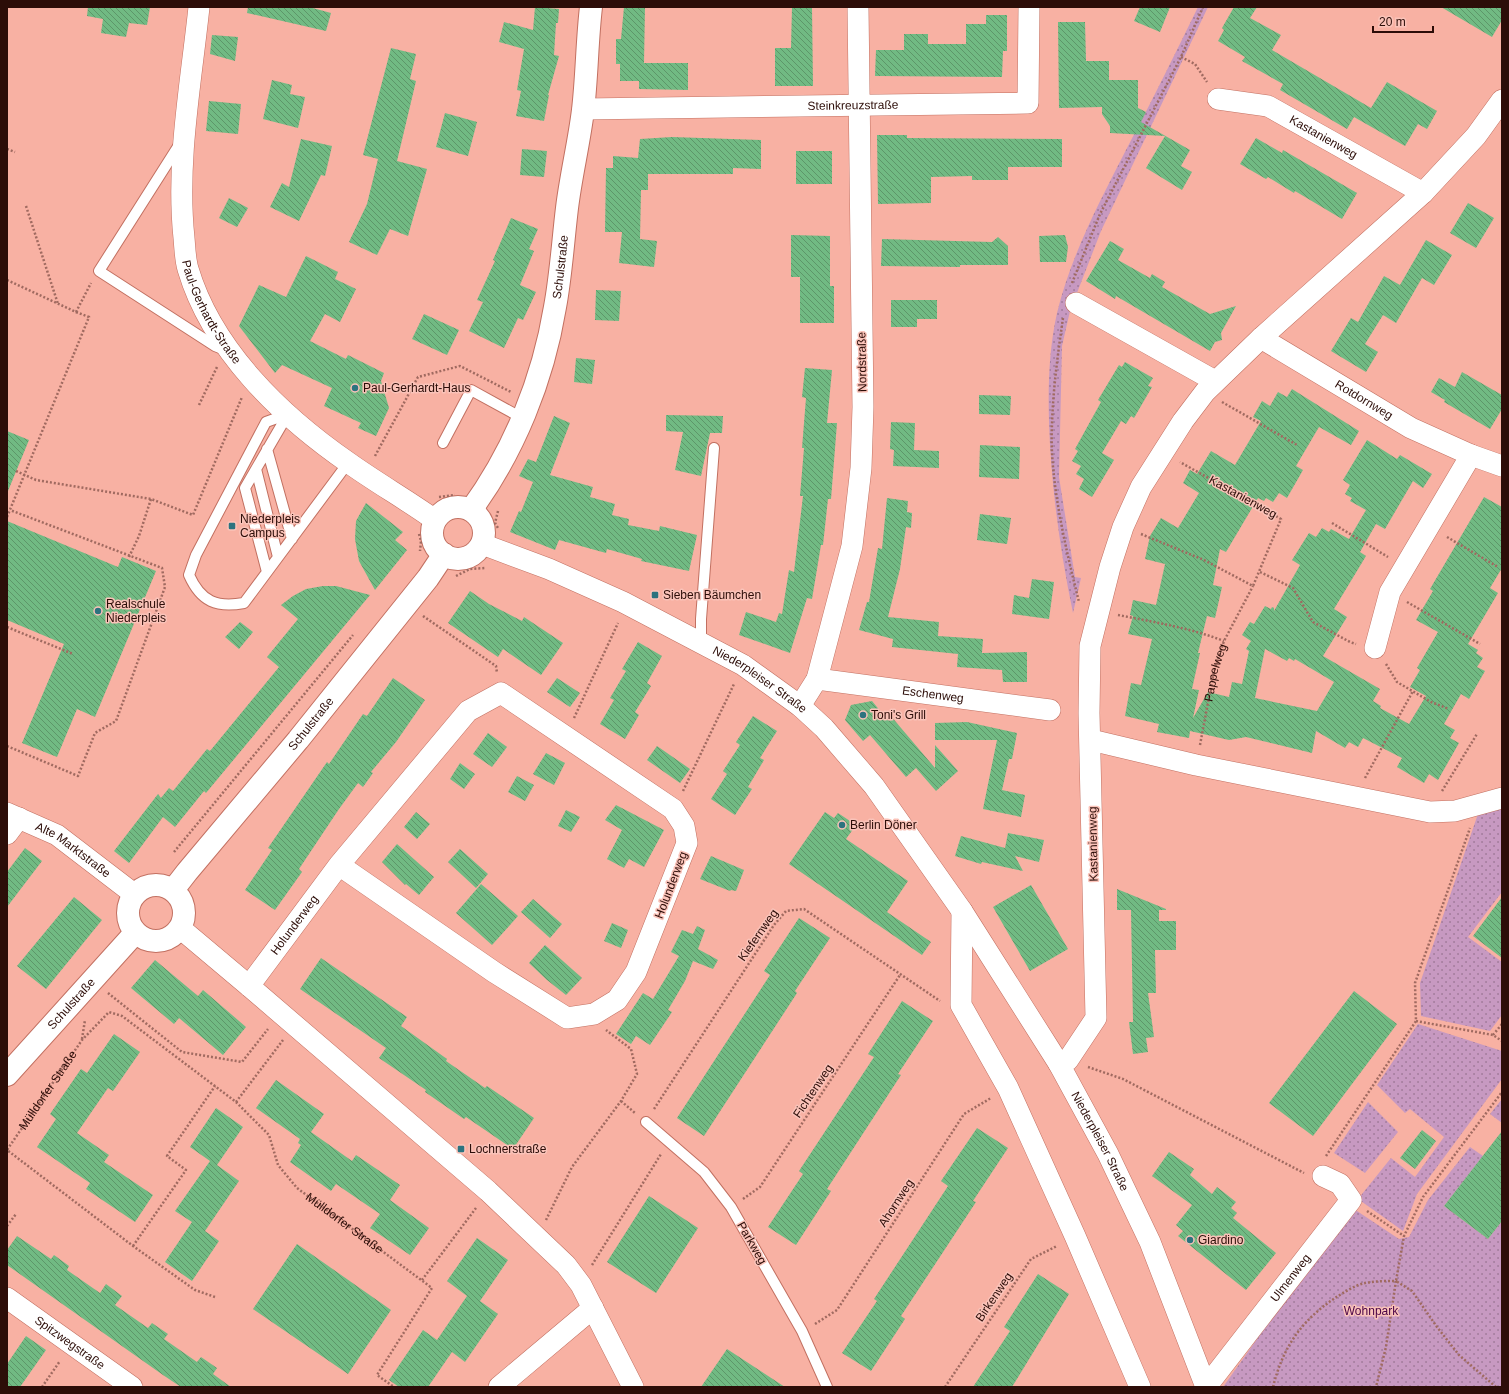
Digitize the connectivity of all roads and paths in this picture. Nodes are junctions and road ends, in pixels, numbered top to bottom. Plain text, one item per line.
1 (199, 7) edge
2 (591, 7) edge
3 (858, 7) edge
4 (1029, 7) edge
5 (1203, 7) edge
6 (1181, 57) junction
7 (1218, 99) joint
8 (1502, 100) edge
9 (583, 109) junction
10 (859, 116) junction
11 (185, 137) junction
12 (7, 149) edge
13 (15, 152) dead end
14 (1423, 193) junction
15 (26, 206) dead end
16 (99, 271) junction
17 (7, 280) edge
18 (1070, 300) junction
19 (58, 305) junction
20 (76, 312) junction
21 (1261, 338) junction
22 (230, 352) junction
23 (212, 380) dead end
24 (1210, 387) junction
25 (238, 391) dead end
26 (199, 405) dead end
27 (288, 414) junction
28 (522, 418) junction
29 (395, 421) dead end
30 (387, 435) dead end
31 (443, 443) dead end
32 (1297, 445) dead end
33 (714, 448) dead end
34 (268, 449) junction
35 (1163, 452) junction
36 (1471, 455) junction
37 (348, 463) junction
38 (1502, 466) edge
39 (256, 469) junction
40 (16, 471) dead end
41 (24, 475) junction
42 (151, 500) junction
43 (10, 510) junction
44 (471, 510) junction
45 (7, 517) edge
46 (435, 520) junction
47 (1332, 523) dead end
48 (1429, 526) junction
49 (1124, 527) junction
50 (292, 539) junction
51 (482, 544) junction
52 (444, 554) junction
53 (129, 557) junction
54 (278, 557) junction
55 (1391, 558) dead end
56 (1070, 565) dead end
57 (1498, 567) dead end
58 (267, 572) junction
59 (1260, 572) junction
60 (1253, 586) junction
61 (1390, 592) junction
62 (1098, 611) junction
63 (423, 615) dead end
64 (7, 627) edge
65 (616, 627) dead end
66 (1224, 641) junction
67 (701, 643) junction
68 (1480, 644) dead end
69 (1375, 648) junction
70 (73, 654) dead end
71 (817, 678) junction
72 (312, 683) dead end
73 (732, 688) dead end
74 (1412, 691) junction
75 (501, 693) junction
76 (800, 706) junction
77 (1449, 709) dead end
78 (1050, 710) dead end
79 (572, 720) dead end
80 (1477, 734) dead end
81 (1091, 740) junction
82 (7, 746) edge
83 (1196, 765) junction
84 (683, 792) dead end
85 (1354, 798) junction
86 (1502, 798) edge
87 (1478, 805) junction
88 (1430, 812) junction
89 (11, 822) edge
90 (169, 858) dead end
91 (339, 865) junction
92 (173, 890) junction
93 (134, 894) junction
94 (962, 911) junction
95 (180, 928) junction
96 (136, 933) junction
97 (900, 974) junction
98 (92, 980) junction
99 (249, 986) junction
100 (961, 1005) junction
101 (594, 1014) junction
102 (288, 1019) junction
103 (1416, 1021) junction
104 (1502, 1024) edge
105 (1493, 1036) junction
106 (1502, 1041) edge
107 (1063, 1062) junction
108 (7, 1075) edge
109 (215, 1086) junction
110 (1008, 1088) junction
111 (1502, 1092) edge
112 (236, 1102) junction
113 (646, 1122) joint
114 (670, 1141) junction
115 (1324, 1167) junction
116 (488, 1191) junction
117 (1351, 1200) junction
118 (731, 1207) junction
119 (16, 1214) dead end
120 (7, 1226) edge
121 (538, 1236) junction
122 (1075, 1236) junction
123 (1404, 1236) junction
124 (133, 1246) junction
125 (422, 1280) junction
126 (1396, 1281) junction
127 (581, 1285) junction
128 (215, 1296) dead end
129 (7, 1298) edge
130 (593, 1308) junction
131 (802, 1331) junction
132 (72, 1345) junction
133 (42, 1387) edge
134 (132, 1387) edge
135 (394, 1387) edge
136 (499, 1387) edge
137 (633, 1387) edge
138 (828, 1387) edge
139 (945, 1387) edge
140 (1140, 1387) edge
141 (1206, 1387) edge
142 (1273, 1387) edge
143 (1376, 1387) edge
144 (1496, 1387) edge

1 - 11 street, Paul-Gerhardt-Straße
2 - 9 street, Schulstraße
3 - 10 street, Nordstraße
4 - 10 street, Steinkreuzstraße
5 - 6 path
6 - 7 path
6 - 18 path
7 - 14 street, Kastanienweg
8 - 14 street, Kastanienweg
9 - 10 street, Steinkreuzstraße
9 - 28 street, Schulstraße
10 - 71 street, Nordstraße
11 - 16 lane
11 - 22 street, Paul-Gerhardt-Straße
12 - 13 path
14 - 21 street, Kastanienweg
15 - 19 path
16 - 20 path
16 - 22 lane
17 - 19 path
18 - 24 street
18 - 56 path
19 - 20 path
20 - 41 path
21 - 24 street, Kastanienweg
21 - 36 street, Rotdornweg
22 - 27 street, Paul-Gerhardt-Straße
23 - 26 path
24 - 32 path
24 - 35 street, Kastanienweg
25 - 42 path
27 - 34 lane
27 - 37 street, Paul-Gerhardt-Straße
27 - 58 lane
28 - 31 lane
28 - 44 street, Schulstraße
29 - 30 path
33 - 67 lane
34 - 39 lane
34 - 50 lane
35 - 49 street, Kastanienweg
35 - 59 path, Kastanienweg
36 - 38 street, Rotdornweg
36 - 48 street
37 - 46 street, Paul-Gerhardt-Straße
37 - 50 lane
39 - 54 lane
39 - 58 lane
40 - 41 path
41 - 42 path
41 - 43 path
42 - 53 path
43 - 45 path
43 - 53 path
44 - 46 street
44 - 51 street
46 - 52 street
47 - 55 path
48 - 57 path
48 - 61 street
49 - 60 path
49 - 62 street, Kastanienweg
50 - 54 lane
51 - 52 street
51 - 67 street, Niederpleiser Straße
52 - 92 street, Schulstraße
53 - 82 path
54 - 58 lane
59 - 60 path, Kastanienweg
59 - 69 path
60 - 66 path, Pappelweg
61 - 68 path
61 - 69 street
62 - 66 path
62 - 81 street, Kastanienweg
63 - 75 path
64 - 70 path
65 - 79 path
66 - 83 path, Pappelweg
67 - 76 street, Niederpleiser Straße
69 - 74 path
71 - 76 street, Nordstraße
71 - 78 street, Eschenweg
72 - 90 path
73 - 84 path
74 - 77 path
74 - 85 path
75 - 91 street, Holunderweg
75 - 101 street, Holunderweg
76 - 94 street, Niederpleiser Straße
80 - 88 path
81 - 83 street
81 - 107 street, Kastanienweg
83 - 85 street
85 - 88 street
86 - 87 street
87 - 88 street
87 - 103 path
89 - 93 street, Alte Marktstraße
91 - 99 street, Holunderweg
91 - 101 street, Holunderweg
92 - 93 street
92 - 95 street
93 - 96 street
94 - 100 street
94 - 107 street, Niederpleiser Straße
95 - 96 street
95 - 99 street
96 - 98 street, Schulstraße
97 - 100 path, Kiefernweg
97 - 113 path, Kiefernweg
97 - 118 path, Fichtenweg
98 - 102 path
98 - 108 street, Schulstraße
99 - 102 street
100 - 110 street
101 - 121 path
102 - 112 path
102 - 116 street
103 - 105 path
103 - 115 path
104 - 105 path
105 - 106 path
107 - 115 path
107 - 141 street, Niederpleiser Straße
109 - 112 path, Mülldorfer Straße
109 - 124 path
109 - 124 path, Mülldorfer Straße
110 - 122 street
110 - 131 path, Ahornweg
111 - 123 path
112 - 125 path, Mülldorfer Straße
113 - 114 lane, Parkweg
114 - 118 lane, Parkweg
114 - 127 path
115 - 117 street
116 - 121 street
116 - 125 path
117 - 123 path
117 - 141 street, Ulmenweg
118 - 131 lane, Parkweg
119 - 120 path
121 - 127 street
122 - 139 path, Birkenweg
122 - 140 street
123 - 126 path
124 - 128 path, Mülldorfer Straße
125 - 135 path
126 - 142 path
126 - 143 path
126 - 144 path
127 - 130 street
129 - 132 street, Spitzwegstraße
130 - 136 street
130 - 137 street
131 - 138 lane, Parkweg
132 - 133 path
132 - 134 street, Spitzwegstraße

